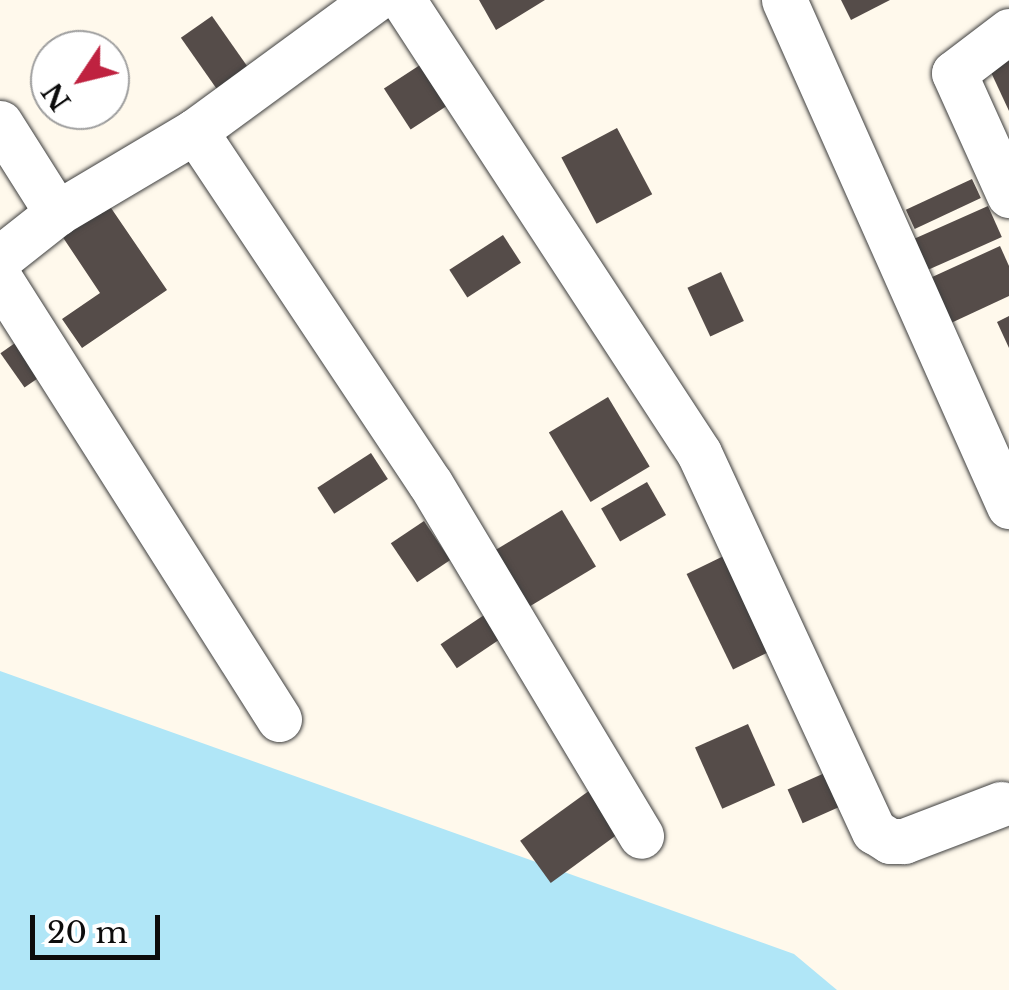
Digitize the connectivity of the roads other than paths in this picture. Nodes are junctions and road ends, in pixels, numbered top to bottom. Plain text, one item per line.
1 (374, 0) edge
2 (402, 0) edge
3 (784, 0) edge
4 (1009, 31) edge
5 (0, 123) edge
6 (196, 131) junction
7 (1009, 195) edge
8 (57, 213) junction
9 (0, 258) edge
10 (0, 279) edge
11 (1009, 506) edge
12 (279, 718) dead end
13 (1000, 804) dead end
14 (641, 836) dead end

1 - 6 street
2 - 13 street
3 - 11 street
4 - 7 street
5 - 8 street
6 - 8 street
6 - 14 street
8 - 9 street
10 - 12 street

